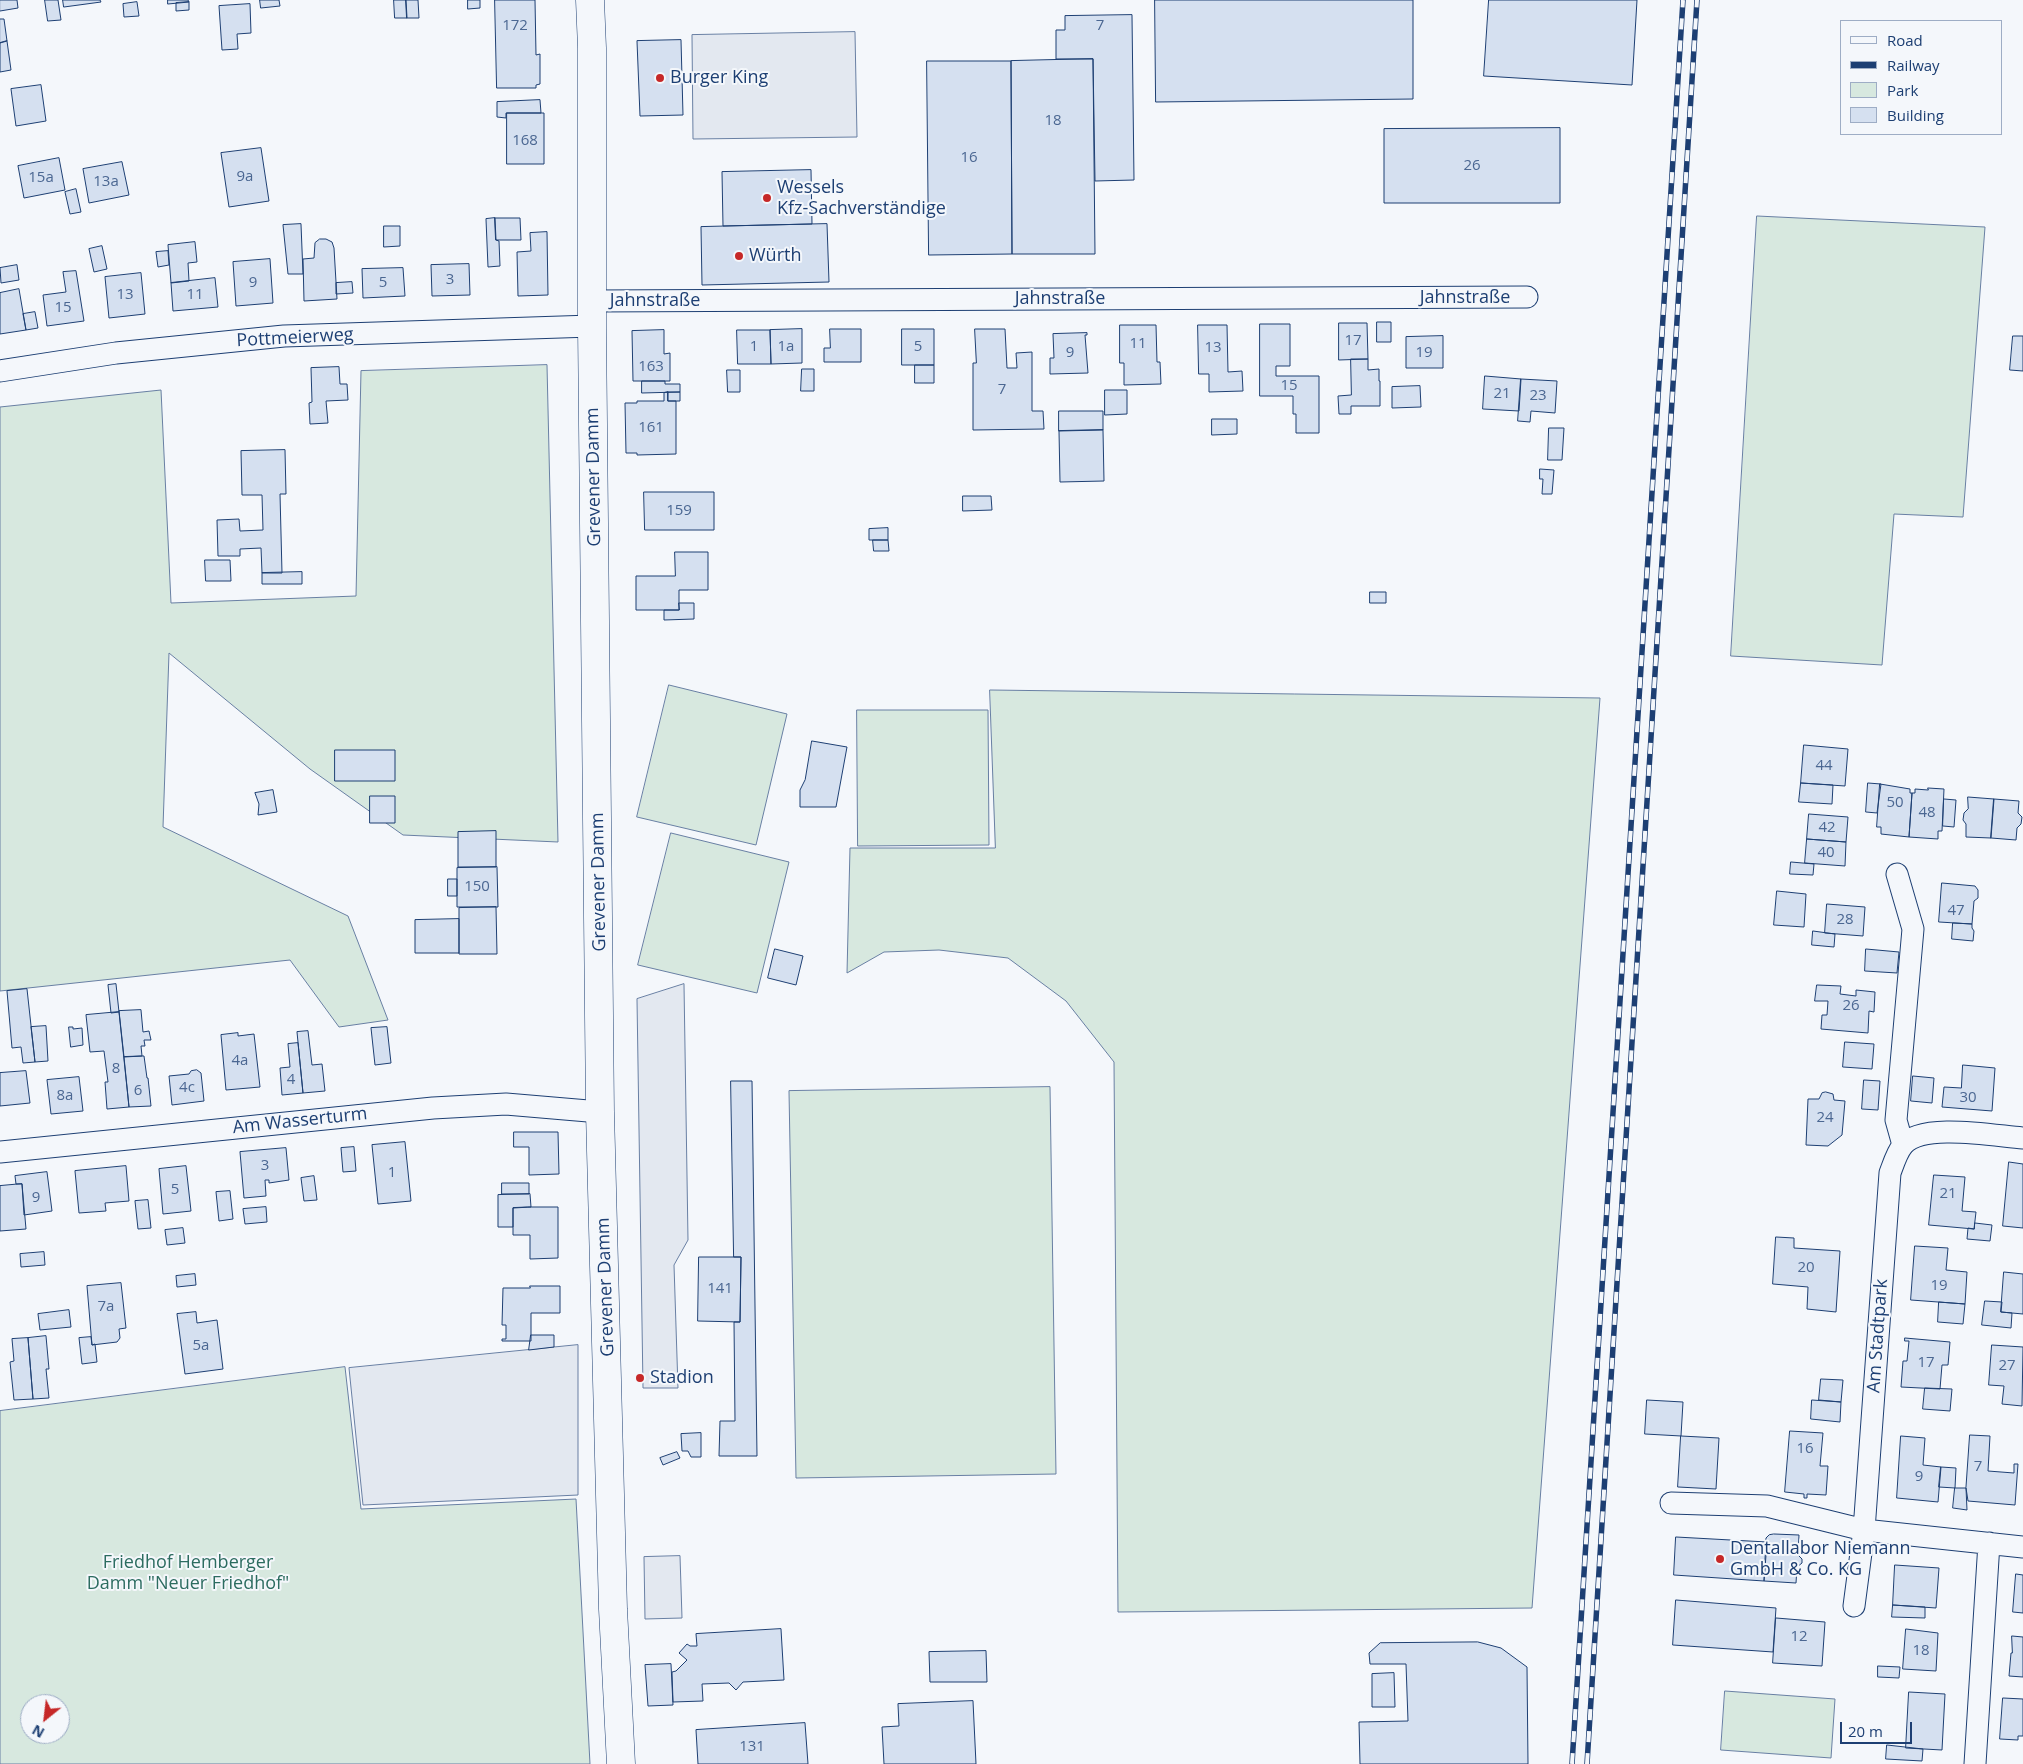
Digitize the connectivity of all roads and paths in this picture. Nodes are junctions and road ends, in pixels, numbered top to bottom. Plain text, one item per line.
1 (590, 0) edge
2 (1527, 298) dead end
3 (592, 314) junction
4 (0, 371) edge
5 (1897, 874) dead end
6 (600, 1112) junction
7 (2023, 1138) edge
8 (1903, 1145) junction
9 (0, 1152) edge
10 (1671, 1503) dead end
11 (1864, 1530) junction
12 (1989, 1543) junction
13 (2023, 1546) edge
14 (1854, 1606) dead end
15 (620, 1764) edge
16 (1975, 1764) edge

1 - 3 main road, Grevener Damm
2 - 3 street, Jahnstraße
3 - 4 street, Pottmeierweg
3 - 6 main road, Grevener Damm
5 - 8 street
6 - 9 street, Am Wasserturm
6 - 15 main road, Grevener Damm
7 - 8 street
8 - 11 street, Am Stadtpark
10 - 11 street
11 - 12 street
11 - 14 street, Am Stadtpark
12 - 13 street
12 - 16 street

